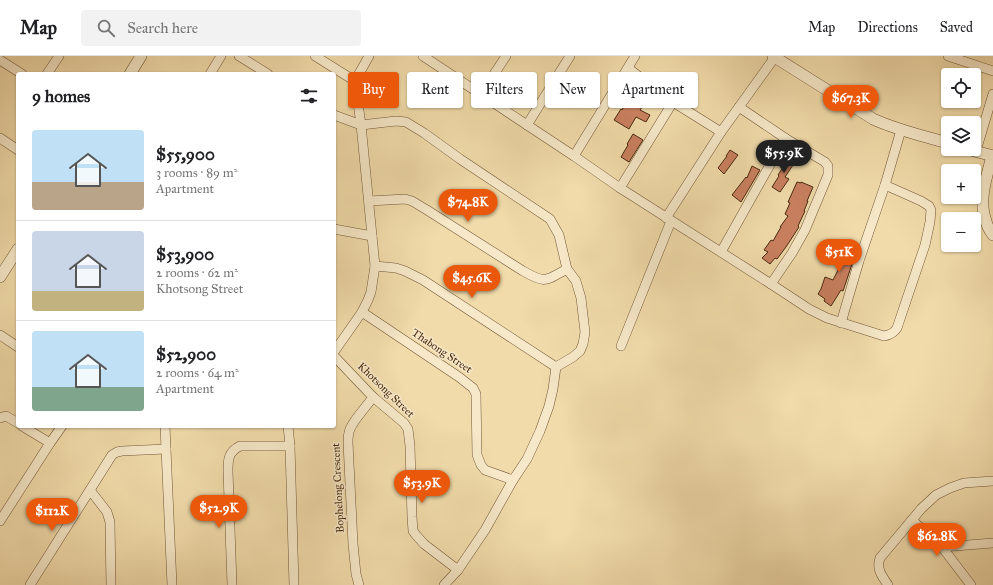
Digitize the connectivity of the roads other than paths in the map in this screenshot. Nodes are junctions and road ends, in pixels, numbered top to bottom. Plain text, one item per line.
1 (59, 56) edge
2 (141, 56) edge
3 (221, 56) edge
4 (239, 56) edge
5 (315, 56) edge
6 (369, 56) edge
7 (506, 56) edge
8 (570, 56) edge
9 (635, 56) edge
10 (948, 56) edge
11 (977, 56) edge
12 (429, 57) edge
13 (774, 57) edge
14 (0, 60) edge
15 (973, 65) junction
16 (628, 68) junction
17 (993, 71) edge
18 (19, 72) edge
19 (48, 72) edge
20 (131, 72) edge
21 (211, 72) edge
22 (265, 72) edge
23 (360, 72) edge
24 (495, 72) edge
25 (633, 72) edge
26 (348, 77) edge
27 (471, 87) edge
28 (993, 94) edge
29 (739, 107) junction
30 (359, 108) edge
31 (502, 108) edge
32 (669, 108) edge
33 (683, 108) edge
34 (336, 116) edge
35 (361, 125) junction
36 (527, 125) junction
37 (981, 126) edge
38 (901, 130) junction
39 (721, 132) junction
40 (786, 138) junction
41 (941, 142) edge
42 (2, 143) edge
43 (16, 149) edge
44 (981, 153) edge
45 (574, 156) junction
46 (993, 156) edge
47 (886, 185) junction
48 (620, 188) junction
49 (369, 201) junction
50 (669, 220) junction
51 (336, 229) edge
52 (993, 235) edge
53 (372, 236) junction
54 (16, 252) edge
55 (721, 252) junction
56 (375, 266) junction
57 (567, 269) junction
58 (0, 278) edge
59 (771, 284) junction
60 (362, 312) junction
61 (841, 323) junction
62 (0, 335) edge
63 (16, 346) edge
64 (621, 346) dead end
65 (336, 349) edge
66 (336, 358) edge
67 (556, 367) junction
68 (374, 397) junction
69 (0, 418) edge
70 (16, 422) edge
71 (25, 428) edge
72 (61, 428) edge
73 (165, 428) edge
74 (288, 428) edge
75 (50, 443) junction
76 (290, 446) junction
77 (166, 449) junction
78 (513, 480) junction
79 (993, 481) edge
80 (90, 490) junction
81 (912, 520) junction
82 (0, 521) edge
83 (993, 543) edge
84 (942, 547) junction
85 (458, 570) junction
86 (30, 585) edge
87 (112, 585) edge
88 (172, 585) edge
89 (232, 585) edge
90 (294, 585) edge
91 (359, 585) edge
92 (444, 585) edge
93 (888, 585) edge
94 (971, 585) edge

1 - 19 street
2 - 20 street
3 - 21 street
4 - 22 street
5 - 26 street
6 - 23 street
7 - 24 street
8 - 36 street
9 - 16 street
10 - 15 street
11 - 15 street
12 - 27 street
13 - 29 street
13 - 38 street
14 - 18 street
15 - 17 street
16 - 25 street
16 - 45 street
28 - 37 street
29 - 39 street
29 - 40 street
30 - 35 street
31 - 36 street
32 - 48 street
33 - 39 street
34 - 35 street
35 - 49 street
35 - 57 street
36 - 45 street
38 - 41 street
38 - 47 street
39 - 50 street
40 - 55 street
40 - 59 street
42 - 43 street
44 - 46 street
45 - 48 street
46 - 52 street
47 - 61 street
47 - 61 street
48 - 50 street
49 - 53 street
49 - 57 street
50 - 55 street
50 - 64 street
51 - 53 street
53 - 56 street
54 - 58 street
55 - 59 street
56 - 60 street
56 - 67 street
57 - 67 street
59 - 61 street
60 - 65 street
60 - 78 street, Thabong Street
62 - 63 street
66 - 68 street, Khotsong Street
67 - 78 street
68 - 85 street, Khotsong Street
68 - 91 street, Bophelong Crescent
69 - 70 street
71 - 75 street
72 - 75 street
73 - 77 street
74 - 76 street
75 - 82 street
76 - 89 street
76 - 90 street
77 - 80 street
77 - 88 street
78 - 85 street
79 - 81 street
80 - 86 street
80 - 87 street
81 - 84 street
81 - 93 street
83 - 84 street
84 - 94 street
85 - 92 street

